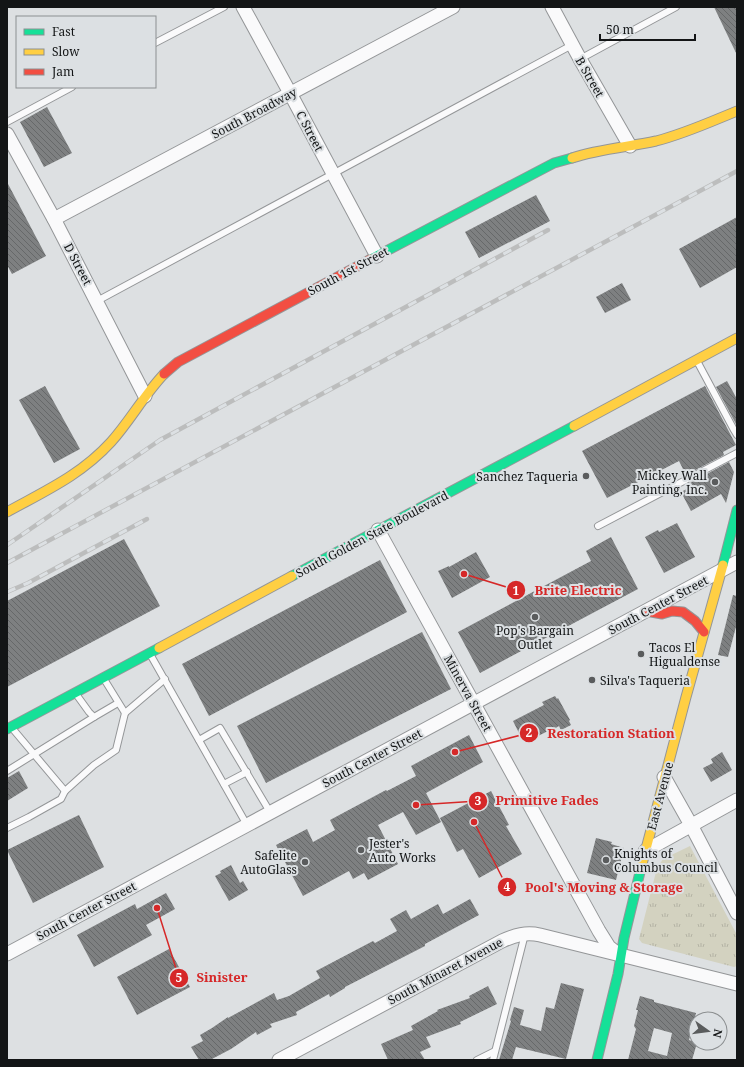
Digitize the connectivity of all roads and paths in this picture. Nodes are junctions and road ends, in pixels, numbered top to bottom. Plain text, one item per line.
1 (224, 7) edge
2 (243, 7) edge
3 (453, 7) edge
4 (552, 7) edge
5 (676, 7) edge
6 (156, 42) edge
7 (572, 45) junction
8 (580, 59) junction
9 (70, 88) edge
10 (290, 93) junction
11 (737, 110) edge
12 (7, 122) edge
13 (7, 134) edge
14 (630, 146) junction
15 (333, 174) junction
16 (54, 219) junction
17 (377, 256) junction
18 (97, 301) junction
19 (737, 338) edge
20 (696, 359) junction
21 (145, 396) junction
22 (737, 435) edge
23 (737, 453) edge
24 (737, 510) edge
25 (7, 512) edge
26 (598, 526) dead end
27 (378, 530) junction
28 (737, 562) edge
29 (722, 570) junction
30 (646, 611) junction
31 (704, 632) junction
32 (150, 653) junction
33 (103, 678) junction
34 (165, 679) junction
35 (75, 693) junction
36 (118, 703) junction
37 (474, 703) junction
38 (125, 713) junction
39 (94, 716) junction
40 (9, 728) edge
41 (199, 740) junction
42 (33, 754) junction
43 (7, 771) edge
44 (247, 772) junction
45 (664, 777) junction
46 (224, 784) junction
47 (64, 791) junction
48 (737, 800) edge
49 (270, 812) junction
50 (247, 825) junction
51 (691, 825) junction
52 (7, 828) edge
53 (645, 851) junction
54 (737, 914) edge
55 (599, 931) junction
56 (525, 933) junction
57 (591, 948) junction
58 (7, 954) edge
59 (622, 956) junction
60 (737, 984) edge
61 (495, 1051) junction
62 (279, 1060) edge
63 (478, 1060) edge
64 (493, 1060) edge
65 (598, 1060) edge

1 - 6 lane
2 - 10 street, C Street
3 - 10 street, South Broadway
4 - 7 street, B Street
5 - 8 lane
7 - 8 street, B Street
7 - 15 lane
8 - 14 street, B Street
9 - 12 lane
10 - 15 street, C Street
10 - 16 street, South Broadway
11 - 14 main road, South 1st Street
13 - 16 street, D Street
14 - 17 main road, South 1st Street
15 - 17 street, C Street
15 - 18 lane
16 - 18 street, D Street
17 - 21 main road, South 1st Street
18 - 21 street, D Street
19 - 20 main road, South Golden State Boulevard
20 - 22 lane
20 - 27 main road, South Golden State Boulevard
21 - 25 main road, South 1st Street
23 - 26 lane
24 - 29 main road, East Avenue
27 - 32 main road, South Golden State Boulevard
27 - 37 street, Minerva Street
28 - 29 street, South Center Street
29 - 30 street, South Center Street
29 - 31 main road, East Avenue
30 - 31 main road
30 - 37 street, South Center Street
31 - 45 main road, East Avenue
32 - 33 main road, South Golden State Boulevard
32 - 34 lane
33 - 35 main road, South Golden State Boulevard
33 - 36 lane
34 - 38 lane
34 - 41 lane
35 - 39 lane
35 - 40 main road, South Golden State Boulevard
36 - 38 lane
36 - 39 lane
37 - 49 street, South Center Street
37 - 55 street, Minerva Street
38 - 47 lane
39 - 42 lane
40 - 42 lane
41 - 44 lane
41 - 46 lane
42 - 43 lane
42 - 47 lane
44 - 46 lane
44 - 49 lane
45 - 51 street
45 - 53 main road, East Avenue
46 - 50 lane
47 - 52 lane
48 - 51 street
49 - 50 street, South Center Street
50 - 58 street, South Center Street
51 - 53 street
51 - 54 street
53 - 59 main road, East Avenue
55 - 57 street
55 - 59 street, Minerva Street
56 - 57 street, South Minaret Avenue
56 - 61 lane
56 - 62 street, South Minaret Avenue
57 - 59 street, South Minaret Avenue
59 - 60 street, South Minaret Avenue
59 - 65 main road, East Avenue
61 - 63 lane
61 - 64 lane

